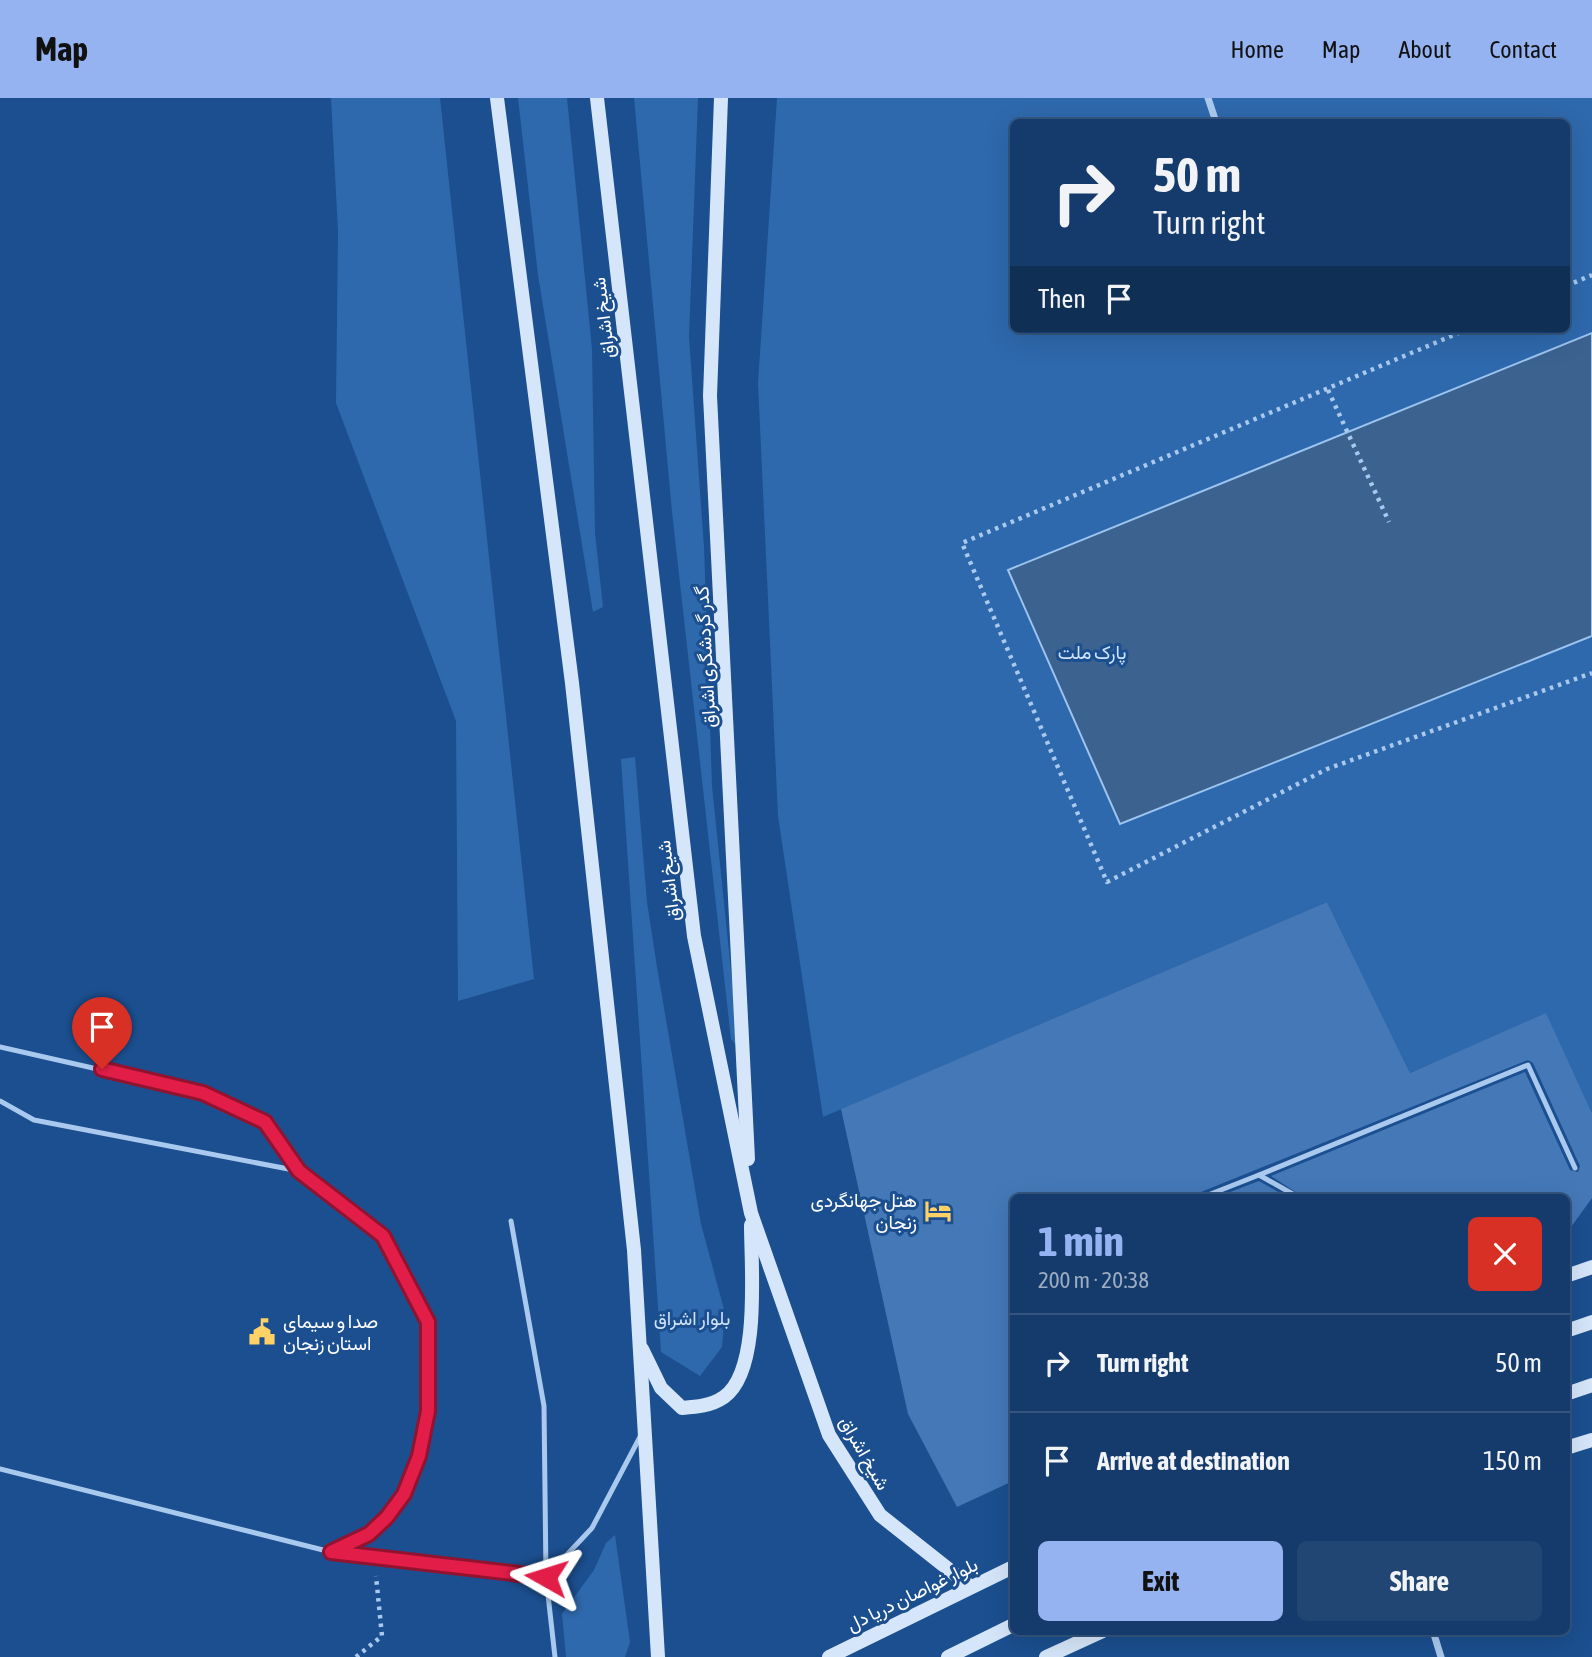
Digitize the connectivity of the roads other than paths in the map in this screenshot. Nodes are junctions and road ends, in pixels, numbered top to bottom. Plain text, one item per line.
1 (497, 98) edge
2 (597, 98) edge
3 (721, 98) edge
4 (1208, 98) edge
5 (1215, 119) edge
6 (0, 1047) edge
7 (0, 1101) edge
8 (1575, 1168) dead end
9 (299, 1171) junction
10 (1259, 1175) junction
11 (1211, 1194) edge
12 (1293, 1194) edge
13 (751, 1213) junction
14 (511, 1221) dead end
15 (1592, 1267) edge
16 (1570, 1275) edge
17 (1592, 1322) edge
18 (1570, 1330) edge
19 (639, 1345) junction
20 (1592, 1385) edge
21 (1570, 1393) edge
22 (644, 1430) junction
23 (1592, 1440) edge
24 (1570, 1447) edge
25 (0, 1469) edge
26 (331, 1552) junction
27 (1010, 1568) edge
28 (546, 1577) junction
29 (971, 1587) junction
30 (1010, 1626) edge
31 (1094, 1635) edge
32 (1434, 1635) edge
33 (555, 1657) edge
34 (658, 1657) edge
35 (829, 1657) edge
36 (948, 1657) edge
37 (1046, 1657) edge
38 (1441, 1657) edge

1 - 19 main road
2 - 13 main road, شیخ اشراق
3 - 13 main road, گدر گردشگری اشراق
4 - 5 street
6 - 9 lane
7 - 9 lane
8 - 10 lane
9 - 26 lane
10 - 11 lane
10 - 12 lane
13 - 19 main road
13 - 29 main road, شیخ اشراق
14 - 28 lane
15 - 16 main road
17 - 18 main road
19 - 22 main road
20 - 21 main road
22 - 28 lane
22 - 34 main road
23 - 24 main road
25 - 26 lane
26 - 28 lane
27 - 29 main road, بلوار غواصان دریا دل
28 - 33 lane
29 - 35 main road, بلوار غواصان دریا دل
30 - 36 main road
31 - 37 main road
32 - 38 street

